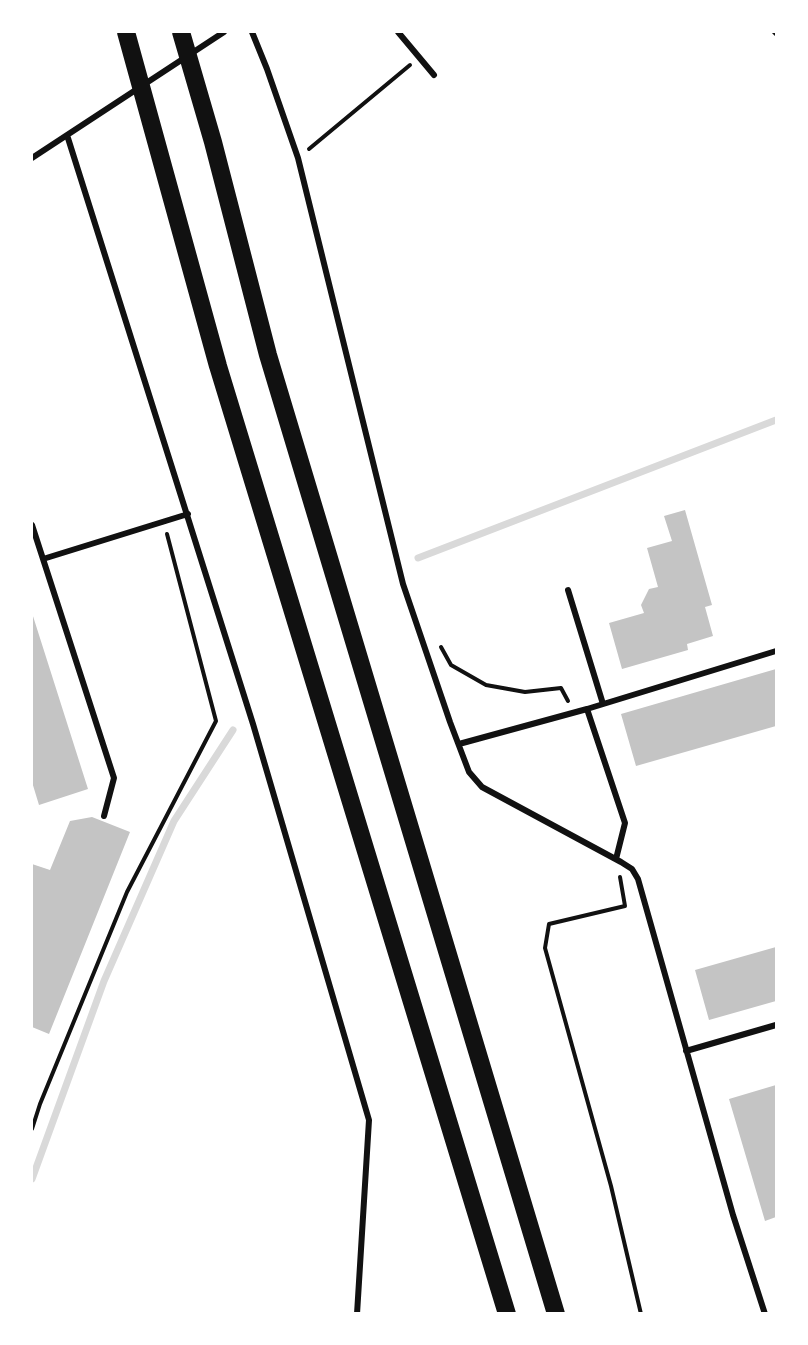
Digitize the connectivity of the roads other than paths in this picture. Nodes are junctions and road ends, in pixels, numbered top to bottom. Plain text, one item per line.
1 (126, 32) edge
2 (181, 32) edge
3 (224, 32) edge
4 (252, 32) edge
5 (398, 32) edge
6 (434, 75) dead end
7 (68, 135) junction
8 (32, 158) edge
9 (188, 514) junction
10 (32, 525) edge
11 (42, 559) junction
12 (568, 590) dead end
13 (777, 651) edge
14 (603, 704) junction
15 (587, 709) junction
16 (459, 744) junction
17 (104, 816) dead end
18 (616, 859) junction
19 (777, 1025) edge
20 (686, 1051) junction
21 (357, 1314) edge
22 (507, 1314) edge
23 (556, 1314) edge
24 (765, 1314) edge

1 - 22 highway
2 - 23 highway
3 - 7 street
4 - 16 street
5 - 6 street
7 - 8 street
7 - 9 street
9 - 11 street
9 - 21 street
10 - 11 street
11 - 17 street
12 - 14 street
13 - 14 street
14 - 15 street
15 - 16 street
15 - 18 street
16 - 18 street
18 - 20 street
19 - 20 street
20 - 24 street

